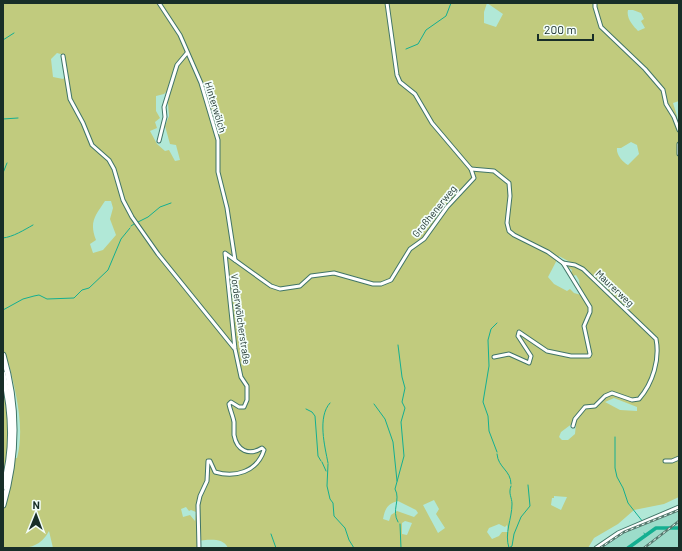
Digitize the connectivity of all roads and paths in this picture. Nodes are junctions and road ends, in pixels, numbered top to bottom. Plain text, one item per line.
1 (159, 3) edge
2 (387, 3) edge
3 (595, 3) edge
4 (187, 53) junction
5 (63, 56) dead end
6 (679, 130) edge
7 (160, 141) dead end
8 (679, 144) edge
9 (679, 154) edge
10 (471, 169) junction
11 (480, 171) junction
12 (474, 178) junction
13 (235, 260) junction
14 (563, 263) junction
15 (235, 349) junction
16 (3, 355) edge
17 (494, 356) dead end
18 (3, 374) edge
19 (572, 426) dead end
20 (679, 458) edge
21 (11, 459) junction
22 (665, 461) dead end
23 (3, 487) edge
24 (3, 505) edge
25 (679, 507) edge
26 (199, 548) edge
27 (596, 548) edge

1 - 4 street, Hinterwölch
2 - 10 street
3 - 6 street
4 - 7 street
4 - 13 street, Hinterwölch
5 - 15 street
8 - 9 street
10 - 11 street, Maurerweg
10 - 12 street
11 - 12 street, Großhenerweg
11 - 14 street, Maurerweg
12 - 13 street, Großhenerweg
13 - 15 street, Vorderwölcherstraße
14 - 17 street
14 - 19 street, Maurerweg
15 - 26 street, Vorderwölcherstraße
16 - 21 highway
18 - 21 highway
20 - 22 street
21 - 23 highway
21 - 24 highway
25 - 27 street

